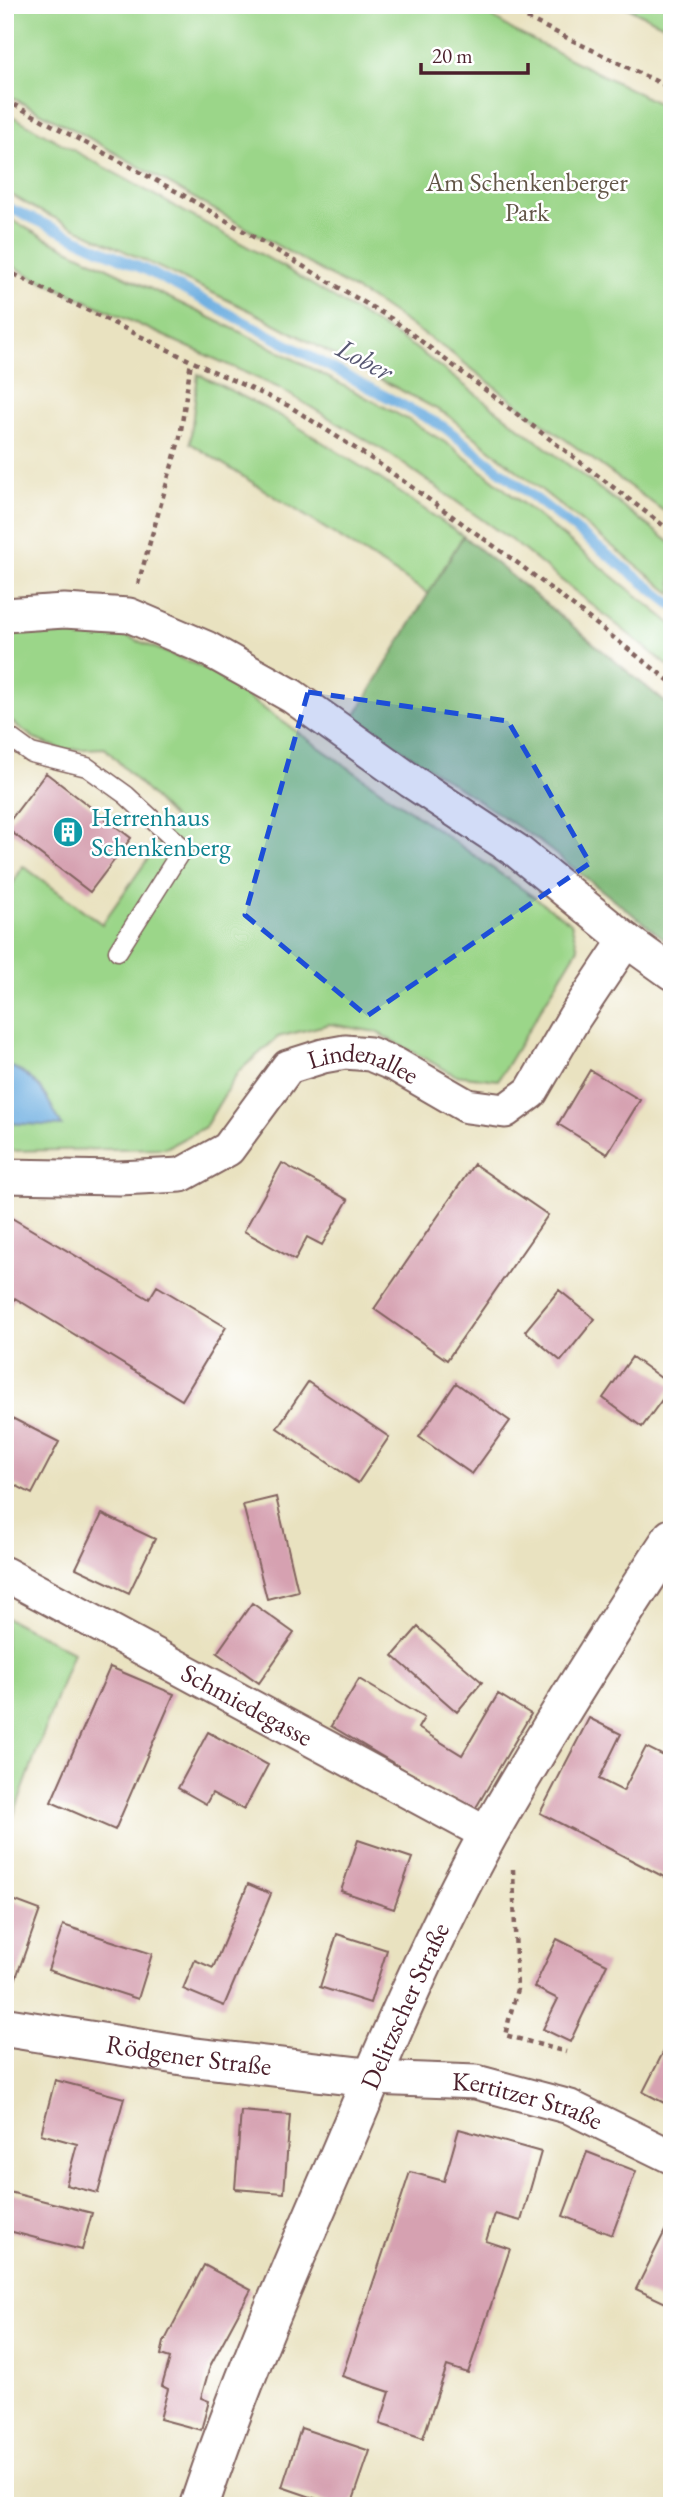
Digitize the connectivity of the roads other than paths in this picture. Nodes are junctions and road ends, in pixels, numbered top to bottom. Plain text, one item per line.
1 (5, 615) edge
2 (5, 734) edge
3 (5, 749) edge
4 (31, 753) junction
5 (626, 940) junction
6 (118, 951) dead end
7 (672, 973) edge
8 (5, 1176) edge
9 (672, 1538) edge
10 (5, 1574) edge
11 (501, 1847) junction
12 (5, 2027) edge
13 (372, 2078) junction
14 (672, 2157) edge
15 (199, 2506) edge

1 - 5 street
2 - 4 lane
3 - 4 lane
4 - 6 lane
5 - 7 street
5 - 8 street, Lindenallee
9 - 11 street, Delitzscher Straße
10 - 11 street, Schmiedegasse
11 - 13 street, Delitzscher Straße
12 - 13 street, Rödgener Straße
13 - 14 street, Kertitzer Straße
13 - 15 street, Delitzscher Straße

